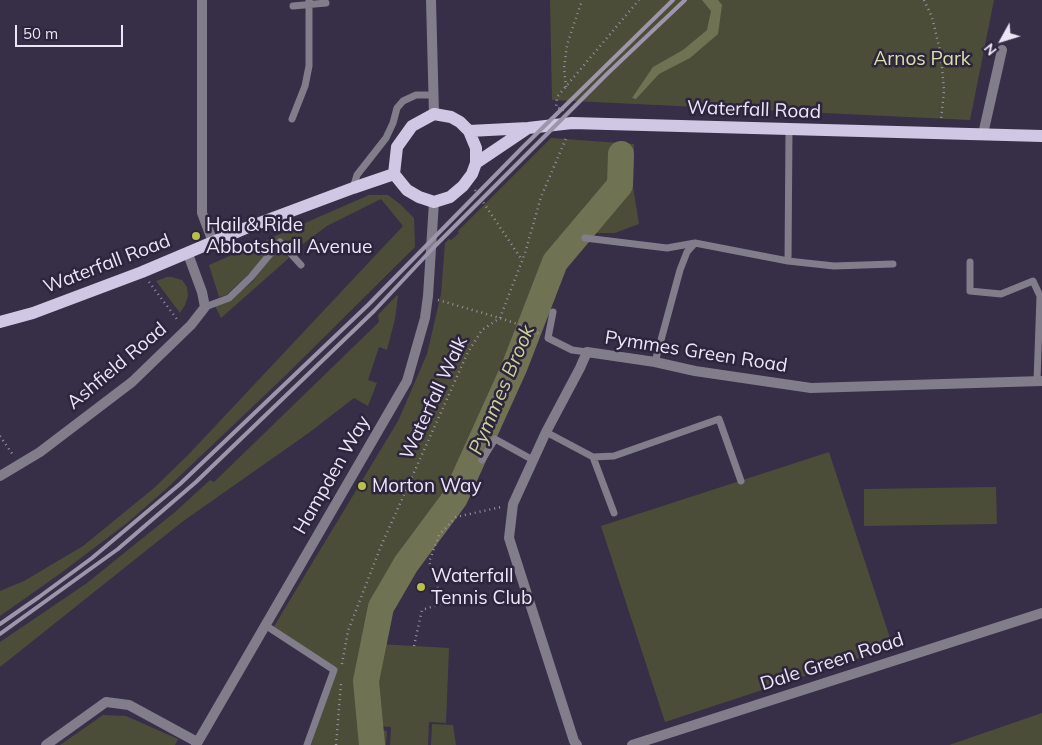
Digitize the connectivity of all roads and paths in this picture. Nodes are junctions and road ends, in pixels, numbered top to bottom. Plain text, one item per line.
1 (202, 0) edge
2 (431, 0) edge
3 (582, 0) edge
4 (639, 0) edge
5 (924, 0) edge
6 (309, 2) edge
7 (326, 3) dead end
8 (293, 6) dead end
9 (1002, 50) dead end
10 (566, 87) junction
11 (433, 95) junction
12 (564, 110) dead end
13 (434, 114) junction
14 (292, 119) dead end
15 (528, 128) junction
16 (789, 130) junction
17 (469, 131) junction
18 (568, 132) dead end
19 (940, 133) junction
20 (983, 134) junction
21 (1042, 136) edge
22 (476, 163) junction
23 (394, 174) junction
24 (473, 187) dead end
25 (353, 188) junction
26 (434, 202) junction
27 (585, 238) dead end
28 (213, 242) junction
29 (695, 243) junction
30 (188, 254) junction
31 (522, 260) junction
32 (788, 261) junction
33 (970, 262) dead end
34 (893, 264) dead end
35 (301, 265) dead end
36 (142, 272) junction
37 (436, 299) dead end
38 (205, 307) junction
39 (553, 312) dead end
40 (500, 318) junction
41 (0, 322) edge
42 (186, 331) junction
43 (538, 333) dead end
44 (587, 352) junction
45 (654, 362) junction
46 (1040, 381) edge
47 (546, 432) junction
48 (0, 436) edge
49 (593, 457) junction
50 (482, 460) dead end
51 (533, 460) junction
52 (19, 465) junction
53 (0, 476) edge
54 (740, 481) dead end
55 (513, 504) junction
56 (614, 513) dead end
57 (1042, 613) edge
58 (265, 625) junction
59 (414, 646) dead end
60 (342, 664) dead end
61 (341, 682) dead end
62 (196, 744) edge
63 (46, 745) edge
64 (307, 745) edge
65 (336, 745) edge
66 (577, 745) edge
67 (632, 745) edge

1 - 28 street
2 - 11 street
3 - 10 path
4 - 10 path
5 - 19 path
6 - 7 lane
6 - 8 lane
6 - 14 lane
9 - 20 street
10 - 12 path
11 - 13 street
11 - 25 lane
13 - 17 main road
13 - 23 main road
15 - 16 main road, Waterfall Road
15 - 17 main road
15 - 22 main road, Waterfall Road
16 - 19 main road, Waterfall Road
16 - 32 lane
17 - 22 main road
18 - 31 path
19 - 20 main road, Waterfall Road
20 - 21 main road, Waterfall Road
22 - 26 main road
23 - 25 main road, Waterfall Road
23 - 26 main road
24 - 31 path
25 - 28 main road, Waterfall Road
26 - 58 street, Hampden Way
27 - 29 lane
28 - 30 main road, Waterfall Road
29 - 32 lane
29 - 45 lane
30 - 36 main road, Waterfall Road
30 - 38 street
31 - 40 path
32 - 34 lane
33 - 46 lane
35 - 38 lane
36 - 41 main road, Waterfall Road
36 - 42 path
37 - 40 path
38 - 42 street, Ashfield Road
39 - 44 lane
40 - 43 path
40 - 60 path, Waterfall Walk
42 - 52 street, Ashfield Road
44 - 45 street, Pymmes Green Road
44 - 47 street, Pymmes Green Road
45 - 46 street, Pymmes Green Road
47 - 49 lane
47 - 51 street, Pymmes Green Road
48 - 52 path
49 - 54 lane
49 - 56 lane
50 - 51 lane
51 - 55 street, Pymmes Green Road
52 - 53 street, Ashfield Road
55 - 59 path
55 - 66 street, Pymmes Green Road
57 - 67 street, Dale Green Road
58 - 62 street, Hampden Way
58 - 64 lane
61 - 65 path
62 - 63 street

